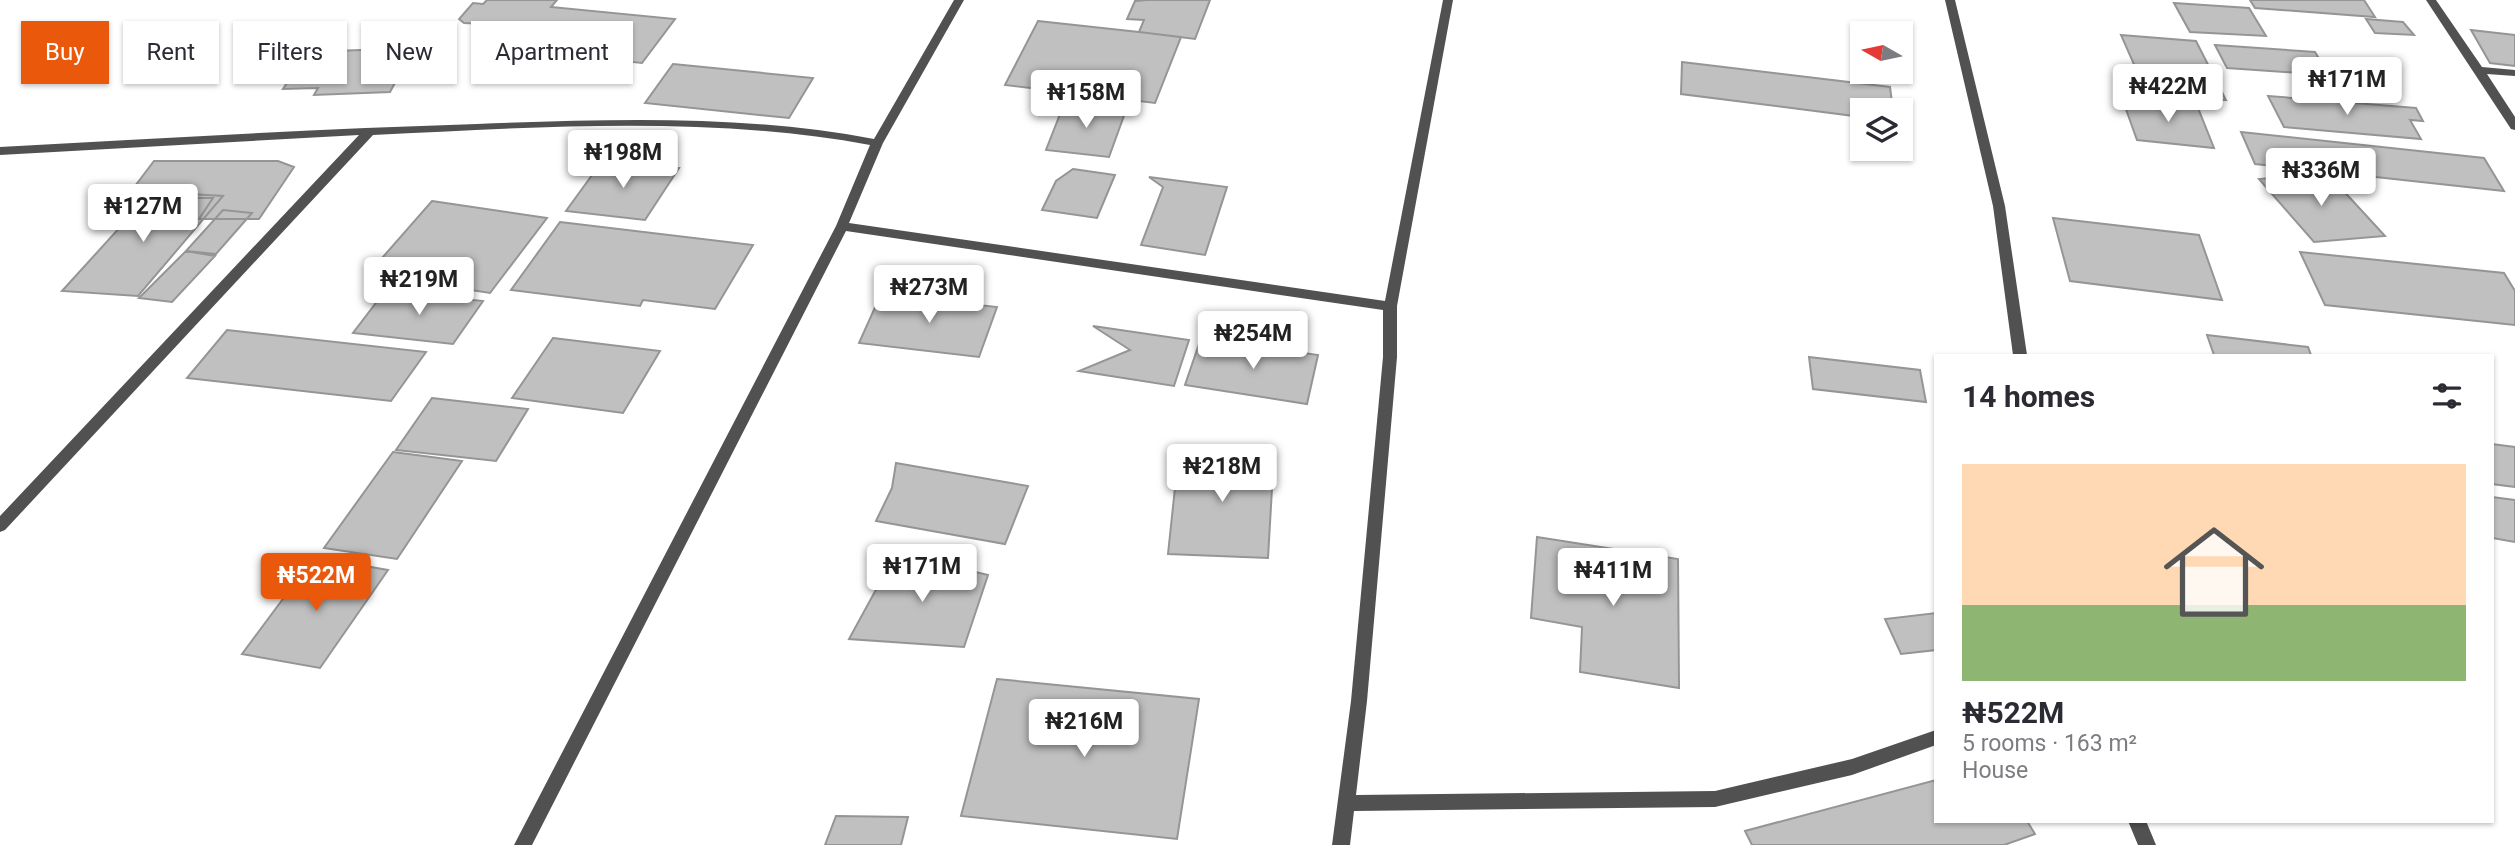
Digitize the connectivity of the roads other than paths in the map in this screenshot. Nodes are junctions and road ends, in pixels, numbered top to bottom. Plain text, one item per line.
1 (959, 0) edge
2 (1448, 0) edge
3 (1950, 0) edge
4 (2431, 0) edge
5 (2479, 70) junction
6 (2515, 73) edge
7 (2515, 126) edge
8 (370, 130) junction
9 (877, 143) junction
10 (0, 150) edge
11 (842, 226) junction
12 (1390, 306) junction
13 (2020, 354) edge
14 (0, 526) edge
15 (1934, 738) edge
16 (1346, 803) junction
17 (2138, 823) edge
18 (523, 845) edge
19 (1340, 845) edge
20 (2147, 845) edge

1 - 9 street
2 - 12 street
3 - 13 street
4 - 5 street
5 - 6 street
5 - 7 street
8 - 9 street
8 - 10 street
8 - 14 street
9 - 11 street
11 - 12 street
11 - 18 street
12 - 16 street
15 - 16 street
16 - 19 street
17 - 20 street

